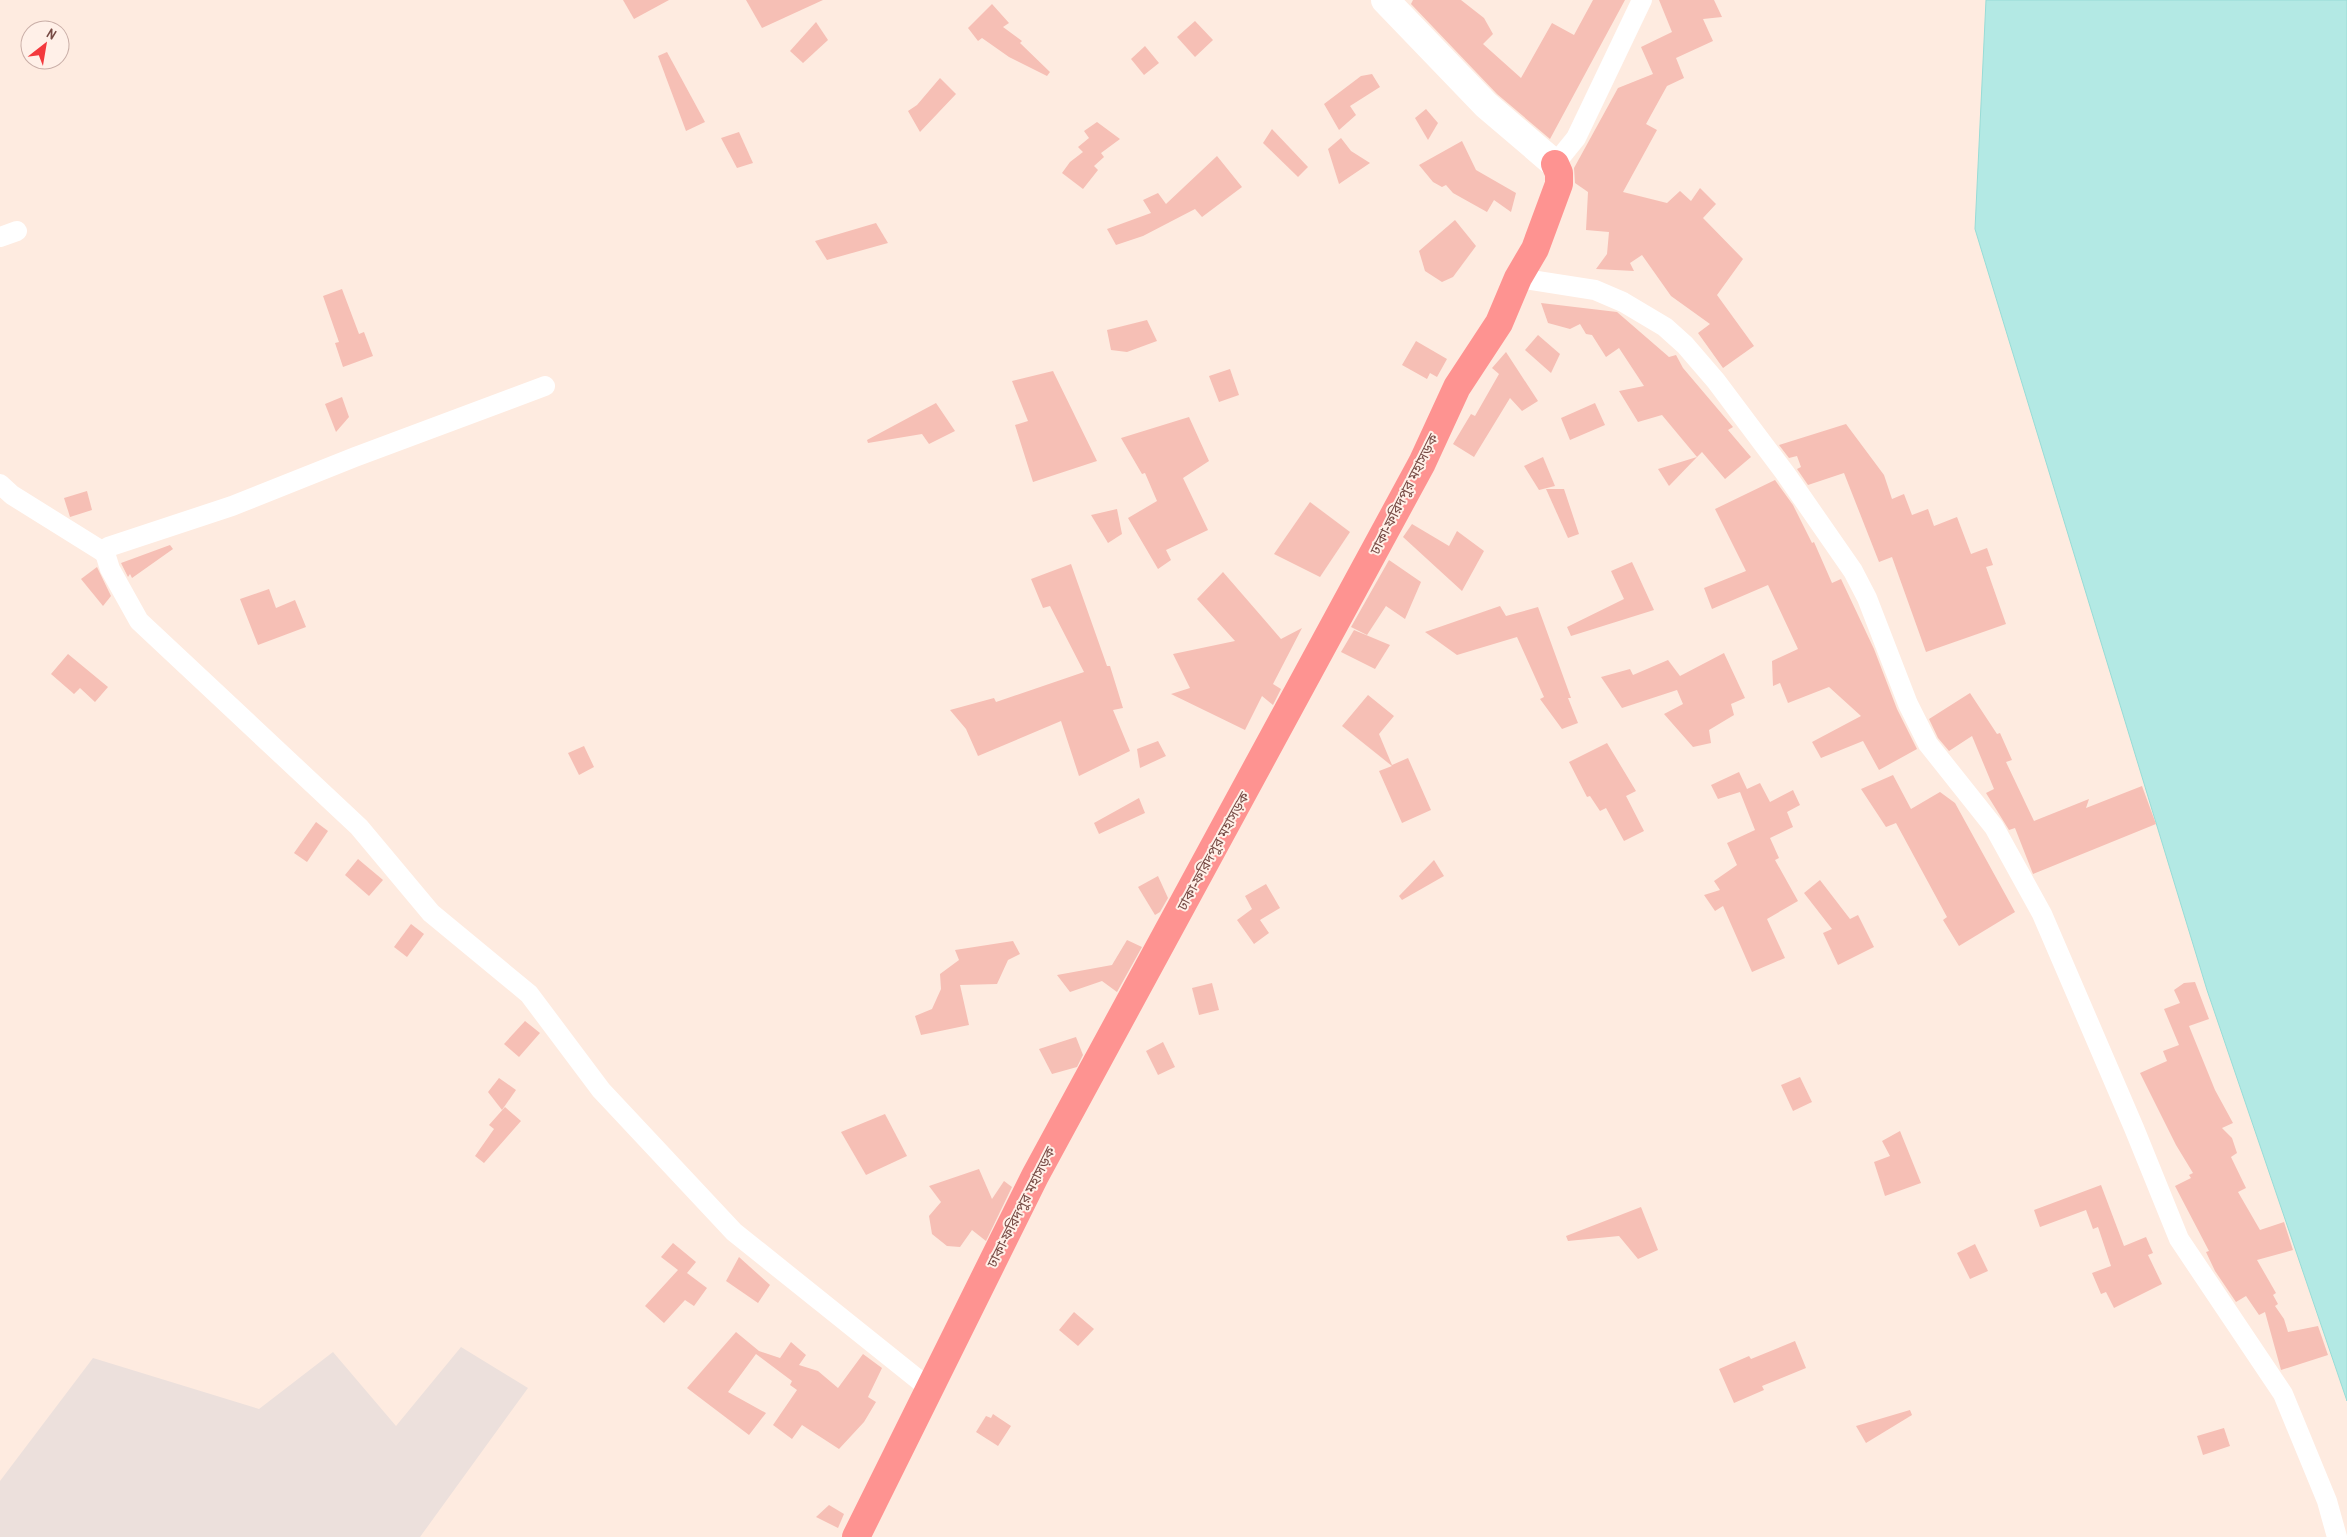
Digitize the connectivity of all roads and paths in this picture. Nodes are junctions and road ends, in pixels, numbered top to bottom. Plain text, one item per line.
1 (1385, 0) edge
2 (1642, 0) edge
3 (1555, 164) junction
4 (1518, 278) junction
5 (545, 386) dead end
6 (0, 484) edge
7 (105, 553) junction
8 (930, 1389) junction
9 (856, 1537) edge
10 (2337, 1537) edge

1 - 3 street
2 - 3 street
3 - 4 highway, ঢাকা-ফরিদপুর মহাসড়ক
4 - 8 highway, ঢাকা-ফরিদপুর মহাসড়ক
4 - 10 street
5 - 7 street
6 - 7 street
7 - 8 street
8 - 9 highway, ঢাকা-ফরিদপুর মহাসড়ক

